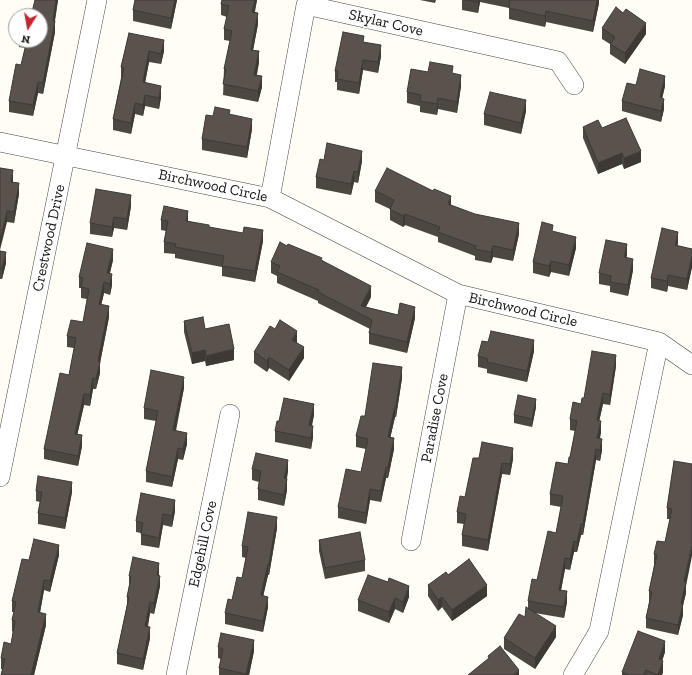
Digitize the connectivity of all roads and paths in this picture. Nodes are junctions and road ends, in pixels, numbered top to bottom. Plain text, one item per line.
1 (96, 0) edge
2 (574, 85) dead end
3 (0, 142) edge
4 (66, 156) junction
5 (270, 198) junction
6 (458, 294) junction
7 (659, 342) junction
8 (692, 365) edge
9 (230, 414) dead end
10 (0, 477) edge
11 (411, 541) dead end
12 (176, 675) edge
13 (574, 675) edge

1 - 4 street, Crestwood Drive
2 - 5 street, Skylar Cove
3 - 4 street, Birchwood Circle
4 - 5 street, Birchwood Circle
4 - 10 street, Crestwood Drive
5 - 6 street, Birchwood Circle
6 - 7 street, Birchwood Circle
6 - 11 street, Paradise Cove
7 - 8 street
7 - 13 street
9 - 12 street, Edgehill Cove

